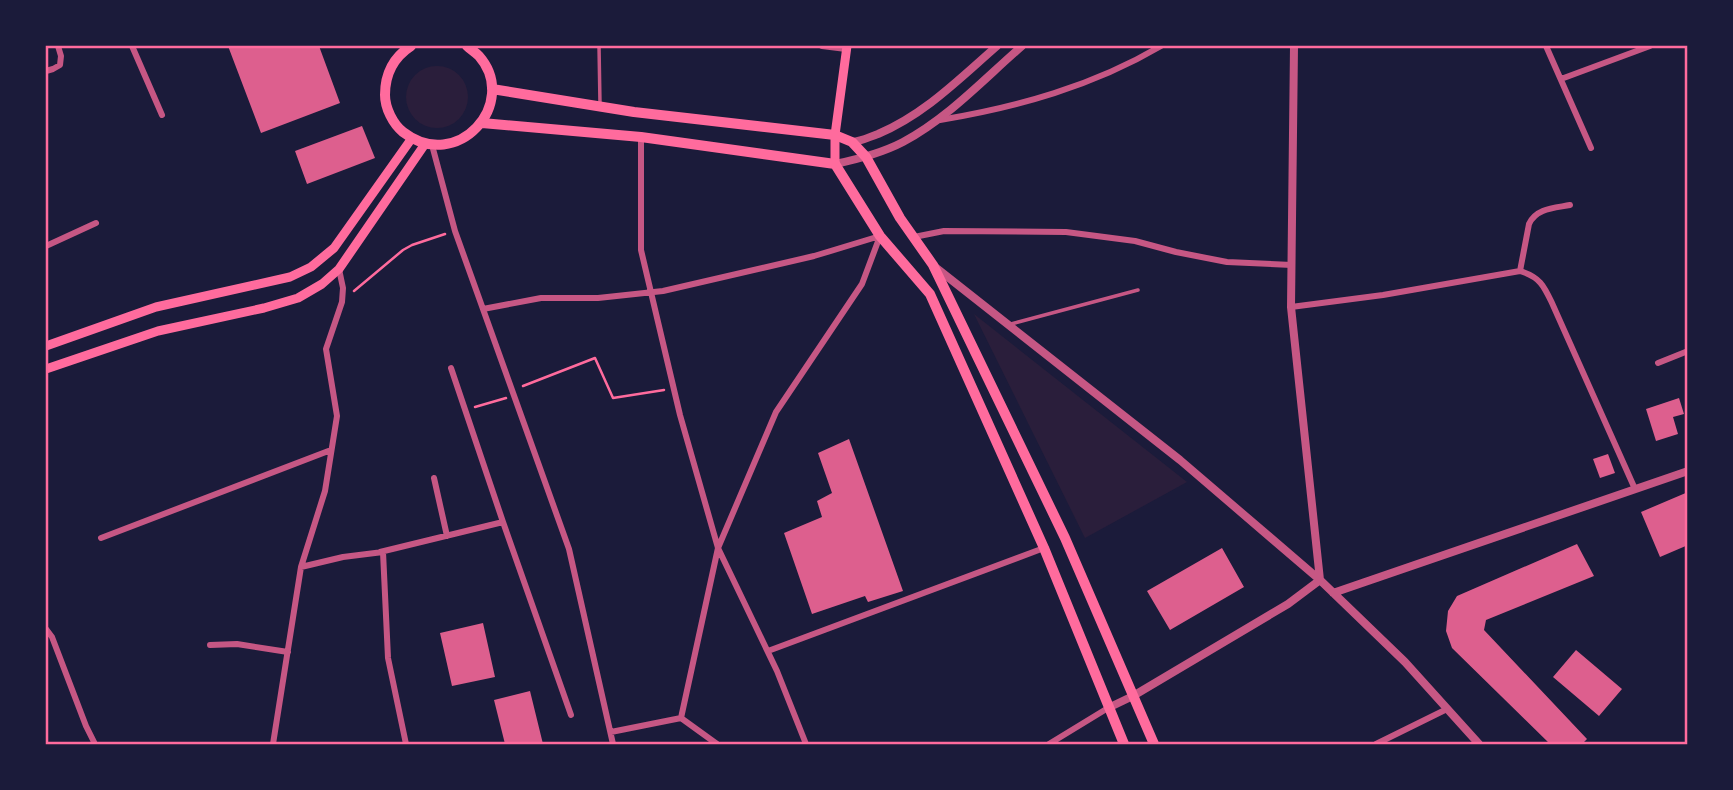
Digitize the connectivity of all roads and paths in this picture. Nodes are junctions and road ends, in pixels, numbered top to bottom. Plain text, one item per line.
1 (58, 46) edge
2 (132, 46) edge
3 (411, 46) edge
4 (467, 46) edge
5 (599, 46) edge
6 (821, 46) edge
7 (997, 46) edge
8 (1022, 46) edge
9 (1161, 46) edge
10 (1294, 46) edge
11 (1546, 46) edge
12 (1650, 46) edge
13 (847, 47) edge
14 (46, 71) edge
15 (1561, 79) junction
16 (492, 89) junction
17 (600, 106) junction
18 (162, 114) dead end
19 (938, 120) junction
20 (482, 123) junction
21 (835, 135) junction
22 (641, 137) junction
23 (412, 138) junction
24 (852, 142) junction
25 (429, 144) junction
26 (1591, 148) dead end
27 (866, 157) junction
28 (835, 164) junction
29 (1570, 205) dead end
30 (96, 223) dead end
31 (455, 231) junction
32 (880, 236) junction
33 (914, 237) junction
34 (46, 246) edge
35 (933, 265) junction
36 (1292, 265) junction
37 (340, 269) junction
38 (1520, 271) junction
39 (1138, 290) dead end
40 (650, 292) junction
41 (342, 302) junction
42 (1291, 307) junction
43 (483, 309) junction
44 (1009, 325) junction
45 (46, 346) edge
46 (1688, 351) edge
47 (1658, 362) dead end
48 (451, 368) dead end
49 (46, 369) edge
50 (674, 389) junction
51 (513, 393) junction
52 (465, 410) junction
53 (331, 450) junction
54 (1688, 471) edge
55 (434, 478) dead end
56 (1635, 489) junction
57 (503, 522) junction
58 (447, 536) junction
59 (102, 538) dead end
60 (718, 548) junction
61 (1044, 548) junction
62 (380, 552) junction
63 (301, 567) junction
64 (1320, 580) junction
65 (1333, 593) junction
66 (46, 629) edge
67 (49, 639) edge
68 (210, 645) dead end
69 (768, 651) junction
70 (288, 652) junction
71 (1133, 696) junction
72 (1108, 708) junction
73 (1447, 709) junction
74 (570, 715) dead end
75 (681, 718) junction
76 (611, 732) junction
77 (96, 744) edge
78 (273, 744) edge
79 (406, 744) edge
80 (613, 744) edge
81 (717, 744) edge
82 (806, 744) edge
83 (1049, 744) edge
84 (1124, 744) edge
85 (1154, 744) edge
86 (1376, 744) edge
87 (1479, 744) edge

1 - 14 street
2 - 18 street
3 - 23 main road
4 - 16 main road
5 - 17 lane
6 - 13 street
7 - 24 street
8 - 19 street
9 - 19 street
10 - 36 street
11 - 15 street
12 - 15 street
13 - 21 main road
15 - 26 street
16 - 17 main road
16 - 20 main road
17 - 21 main road
19 - 27 street
20 - 22 main road
20 - 25 main road
21 - 24 main road
21 - 28 main road
22 - 28 main road
22 - 40 street
23 - 25 main road
23 - 45 main road
24 - 27 main road
25 - 31 street
25 - 37 main road
27 - 28 street
27 - 33 main road
28 - 32 main road
29 - 38 street
30 - 34 street
31 - 41 path
31 - 43 street
32 - 40 street
32 - 60 street
32 - 61 main road
33 - 35 main road
33 - 36 street
35 - 44 street
35 - 71 main road
36 - 42 street
37 - 41 street
37 - 49 main road
38 - 42 street
38 - 56 street
39 - 44 lane
40 - 43 street
40 - 50 street
41 - 53 street
42 - 64 street
43 - 51 street
44 - 64 street
46 - 47 street
48 - 52 street
50 - 51 path
50 - 60 street
51 - 52 path
51 - 76 street
52 - 57 street
53 - 59 street
53 - 63 street
54 - 56 street
55 - 58 street
56 - 65 street
57 - 58 street
57 - 74 street
58 - 62 street
60 - 69 street
60 - 75 street
61 - 69 street
61 - 72 main road
62 - 63 street
62 - 79 street
63 - 70 street
64 - 65 street
64 - 71 street
65 - 73 street
66 - 67 street
67 - 77 street
68 - 70 street
69 - 82 street
70 - 78 street
71 - 72 street
71 - 85 main road
72 - 83 street
72 - 84 main road
73 - 86 street
73 - 87 street
75 - 76 street
75 - 81 street
76 - 80 street

